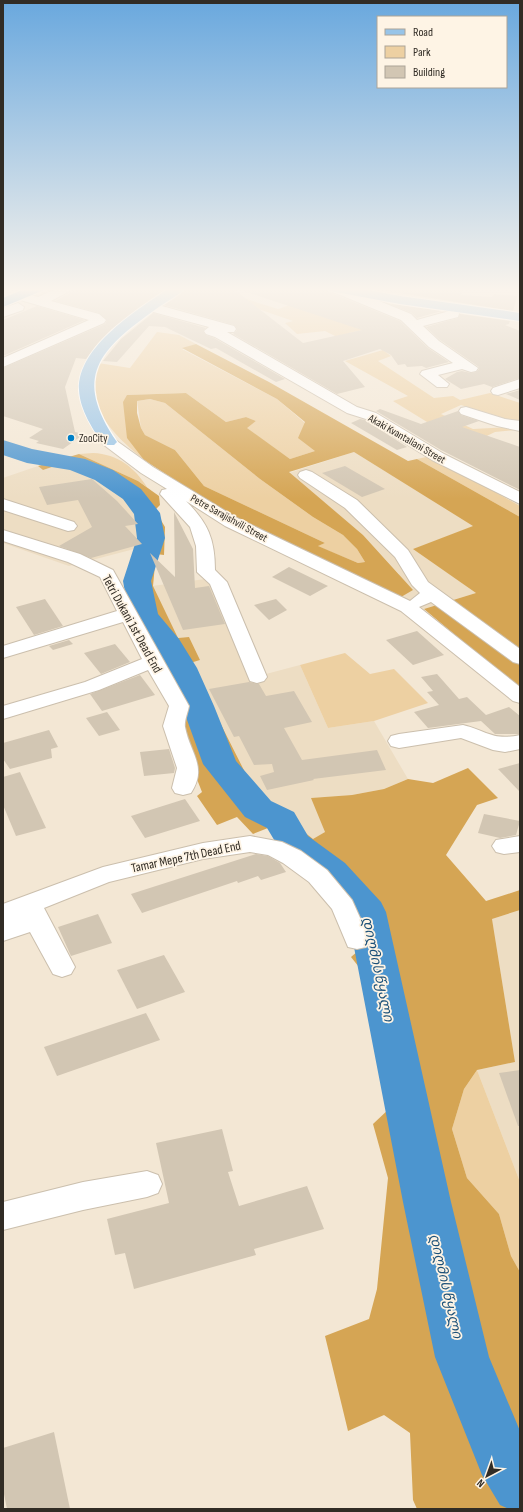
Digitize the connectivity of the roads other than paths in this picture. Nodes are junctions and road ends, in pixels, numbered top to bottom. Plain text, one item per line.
1 (15, 358) edge
2 (97, 358) edge
3 (261, 358) edge
4 (455, 358) edge
5 (3, 363) edge
6 (520, 383) edge
7 (442, 384) dead end
8 (498, 391) dead end
9 (466, 411) dead end
10 (520, 426) edge
11 (109, 442) joint
12 (147, 470) junction
13 (306, 475) dead end
14 (520, 499) edge
15 (3, 504) edge
16 (68, 526) dead end
17 (3, 535) edge
18 (432, 594) junction
19 (408, 607) junction
20 (129, 614) junction
21 (3, 652) edge
22 (520, 658) edge
23 (154, 661) junction
24 (257, 677) dead end
25 (520, 697) edge
26 (3, 713) edge
27 (399, 741) dead end
28 (520, 742) edge
29 (183, 788) dead end
30 (33, 912) junction
31 (3, 914) edge
32 (3, 932) edge
33 (357, 940) dead end
34 (62, 967) dead end
35 (147, 1184) dead end
36 (3, 1216) edge

1 - 5 street
2 - 11 main road, Petre Sarajishvili Street
3 - 14 street, Akaki Kvantaliani Street
4 - 7 street
6 - 8 street
9 - 10 street
11 - 12 street, Petre Sarajishvili Street
12 - 19 street, Petre Sarajishvili Street
12 - 24 street
13 - 18 street
15 - 16 street
17 - 20 street, Tetri Dukani 1st Dead End
18 - 19 street
18 - 22 street
19 - 25 street, Petre Sarajishvili Street
20 - 21 street
20 - 23 street, Tetri Dukani 1st Dead End
23 - 26 street
23 - 29 street, Tetri Dukani 1st Dead End
27 - 28 street
30 - 31 street, Tamar Mepe 7th Dead End
30 - 32 street
30 - 33 street, Tamar Mepe 7th Dead End
30 - 34 street
35 - 36 street

